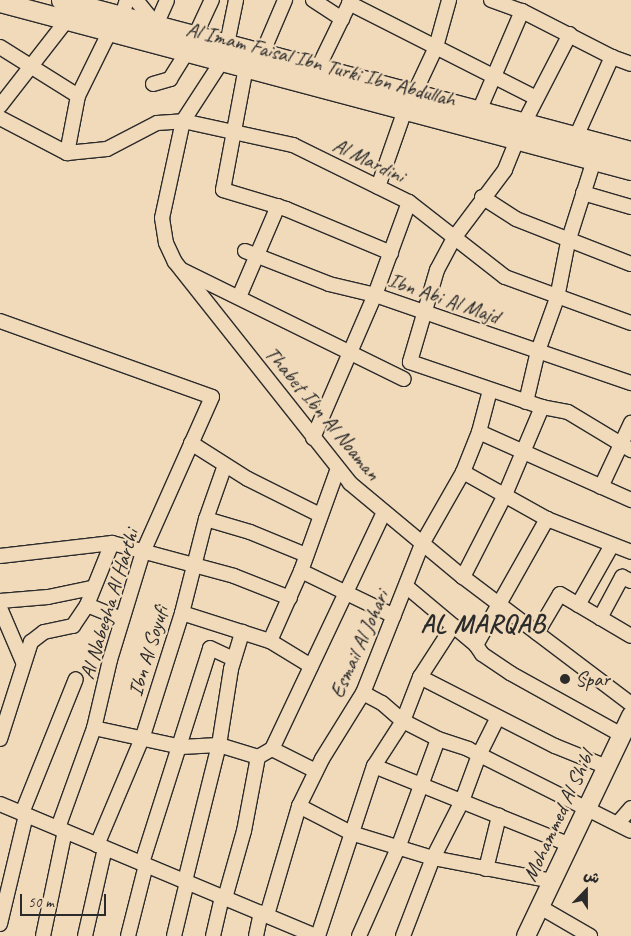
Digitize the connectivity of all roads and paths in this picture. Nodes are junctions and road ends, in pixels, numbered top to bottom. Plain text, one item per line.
1 (61, 0) edge
2 (136, 0) edge
3 (167, 0) edge
4 (212, 0) edge
5 (236, 0) edge
6 (285, 0) edge
7 (313, 0) edge
8 (450, 0) edge
9 (491, 0) edge
10 (0, 2) edge
11 (350, 2) edge
12 (124, 8) edge
13 (522, 11) junction
14 (342, 19) junction
15 (67, 20) junction
16 (156, 25) junction
17 (110, 31) junction
18 (570, 34) junction
19 (191, 44) junction
20 (0, 47) edge
21 (436, 47) junction
22 (225, 53) junction
23 (262, 54) junction
24 (612, 57) junction
25 (631, 64) edge
26 (246, 67) junction
27 (30, 68) junction
28 (318, 68) junction
29 (492, 76) junction
30 (153, 84) dead end
31 (78, 96) junction
32 (536, 98) junction
33 (409, 102) junction
34 (0, 106) edge
35 (479, 111) junction
36 (0, 118) edge
37 (182, 122) junction
38 (232, 131) junction
39 (521, 132) junction
40 (576, 137) junction
41 (631, 152) edge
42 (66, 153) junction
43 (594, 160) junction
44 (631, 170) edge
45 (378, 187) junction
46 (583, 193) junction
47 (482, 197) junction
48 (409, 202) junction
49 (278, 206) junction
50 (631, 207) edge
51 (454, 238) junction
52 (568, 242) junction
53 (251, 253) junction
54 (391, 253) junction
55 (631, 264) edge
56 (180, 269) junction
57 (375, 295) junction
58 (239, 297) junction
59 (557, 298) junction
60 (424, 312) junction
61 (0, 321) edge
62 (631, 323) edge
63 (538, 350) junction
64 (349, 353) junction
65 (404, 379) dead end
66 (631, 383) edge
67 (490, 390) junction
68 (526, 402) junction
69 (542, 407) junction
70 (631, 423) edge
71 (479, 432) junction
72 (313, 438) junction
73 (191, 443) junction
74 (626, 448) edge
75 (523, 452) junction
76 (225, 465) junction
77 (338, 468) junction
78 (463, 472) junction
79 (601, 487) junction
80 (504, 497) junction
81 (631, 500) edge
82 (384, 512) junction
83 (320, 515) junction
84 (206, 519) junction
85 (548, 519) junction
86 (112, 543) junction
87 (422, 544) junction
88 (612, 545) junction
89 (143, 552) junction
90 (631, 552) edge
91 (306, 555) junction
92 (0, 556) edge
93 (193, 567) junction
94 (301, 570) junction
95 (463, 577) junction
96 (631, 581) edge
97 (407, 587) junction
98 (92, 588) junction
99 (346, 591) junction
100 (290, 598) junction
101 (87, 605) junction
102 (578, 605) junction
103 (501, 606) junction
104 (0, 610) edge
105 (182, 612) junction
106 (394, 616) junction
107 (600, 618) junction
108 (122, 620) junction
109 (453, 626) junction
110 (242, 632) junction
111 (537, 633) junction
112 (631, 636) edge
113 (270, 641) junction
114 (476, 645) junction
115 (234, 659) junction
116 (23, 662) junction
117 (311, 666) junction
118 (76, 678) dead end
119 (420, 678) junction
120 (362, 693) junction
121 (631, 704) edge
122 (631, 716) edge
123 (498, 717) junction
124 (403, 721) junction
125 (94, 728) junction
126 (622, 735) junction
127 (143, 736) junction
128 (0, 739) edge
129 (438, 739) junction
130 (219, 746) junction
131 (181, 747) junction
132 (272, 749) junction
133 (479, 755) junction
134 (258, 757) junction
135 (374, 766) junction
136 (607, 767) junction
137 (316, 771) junction
138 (420, 784) junction
139 (462, 801) junction
140 (0, 804) edge
141 (299, 806) junction
142 (631, 808) edge
143 (587, 809) junction
144 (24, 814) junction
145 (499, 816) junction
146 (618, 822) junction
147 (62, 830) junction
148 (631, 831) edge
149 (351, 834) junction
150 (568, 844) junction
151 (101, 846) junction
152 (398, 848) junction
153 (433, 858) junction
154 (144, 864) junction
155 (486, 869) junction
156 (552, 881) junction
157 (186, 882) junction
158 (224, 898) junction
159 (540, 907) junction
160 (264, 914) junction
161 (0, 924) edge
162 (43, 936) edge
163 (85, 936) edge
164 (128, 936) edge
165 (174, 936) edge
166 (213, 936) edge
167 (256, 936) edge
168 (316, 936) edge
169 (359, 936) edge
170 (403, 936) edge
171 (526, 936) edge
172 (590, 936) edge

1 - 12 main road, Al Imam Faisal Ibn Turki Ibn Abdullah
2 - 16 street
3 - 16 street
4 - 19 street
5 - 22 street
6 - 23 street
7 - 14 street
8 - 21 street
9 - 13 street
10 - 15 main road, Al Imam Faisal Ibn Turki Ibn Abdullah
11 - 14 street
11 - 21 street
12 - 16 main road, Al Imam Faisal Ibn Turki Ibn Abdullah
13 - 18 street
13 - 29 street
14 - 28 street
15 - 17 main road, Al Imam Faisal Ibn Turki Ibn Abdullah
15 - 27 street
16 - 19 main road, Al Imam Faisal Ibn Turki Ibn Abdullah
17 - 19 main road, Al Imam Faisal Ibn Turki Ibn Abdullah
17 - 31 street
18 - 24 street
18 - 32 street
19 - 22 main road, Al Imam Faisal Ibn Turki Ibn Abdullah
19 - 30 street
20 - 27 street
21 - 29 street
21 - 33 street
22 - 23 main road, Al Imam Faisal Ibn Turki Ibn Abdullah
22 - 26 main road, Al Imam Faisal Ibn Turki Ibn Abdullah
22 - 37 street, Thabet Ibn Al Noaman
23 - 28 main road, Al Imam Faisal Ibn Turki Ibn Abdullah
24 - 25 street
24 - 40 street
26 - 33 main road, Al Imam Faisal Ibn Turki Ibn Abdullah
26 - 38 street
27 - 31 street
27 - 34 street
28 - 33 main road, Al Imam Faisal Ibn Turki Ibn Abdullah
29 - 32 street
29 - 35 street
31 - 42 street
32 - 39 street
33 - 35 main road, Al Imam Faisal Ibn Turki Ibn Abdullah
33 - 39 main road, Al Imam Faisal Ibn Turki Ibn Abdullah
33 - 45 street
35 - 39 main road, Al Imam Faisal Ibn Turki Ibn Abdullah
36 - 42 street
37 - 38 street, Al Mardini
37 - 42 street, Al Mardini
37 - 56 street, Thabet Ibn Al Noaman
38 - 45 street, Al Mardini
38 - 49 street
39 - 40 main road, Al Imam Faisal Ibn Turki Ibn Abdullah
39 - 43 main road, Al Imam Faisal Ibn Turki Ibn Abdullah
39 - 47 street
40 - 41 main road, Al Imam Faisal Ibn Turki Ibn Abdullah
43 - 44 main road, Al Imam Faisal Ibn Turki Ibn Abdullah
43 - 46 street
45 - 48 street, Al Mardini
46 - 50 street
46 - 52 street
47 - 51 street
47 - 52 street
48 - 51 street, Al Mardini
48 - 54 street
49 - 53 street
49 - 54 street
51 - 59 street, Al Mardini
51 - 60 street
52 - 55 street
52 - 59 street
53 - 57 street, Ibn Abi Al Majd
53 - 58 street
54 - 57 street
56 - 58 street
56 - 72 street, Thabet Ibn Al Noaman
57 - 60 street, Ibn Abi Al Majd
57 - 64 street
58 - 64 street
59 - 62 street, Al Mardini
59 - 63 street
60 - 63 street, Ibn Abi Al Majd
60 - 67 street
61 - 73 street, Al Nabegha Al Harthi
63 - 66 street, Ibn Abi Al Majd
63 - 68 street
64 - 65 street
64 - 72 street
67 - 68 street
67 - 71 street, Esmail Al Johari
68 - 69 street
69 - 74 street
69 - 75 street
70 - 74 street
71 - 75 street
71 - 78 street, Esmail Al Johari
72 - 77 street, Thabet Ibn Al Noaman
73 - 76 street
73 - 89 street, Al Nabegha Al Harthi
74 - 79 street
75 - 79 street
75 - 80 street
76 - 83 street
76 - 84 street, Ibn Al Soyufi
77 - 82 street, Thabet Ibn Al Noaman
77 - 83 street
78 - 80 street
78 - 87 street, Esmail Al Johari
79 - 81 street
80 - 85 street
80 - 95 street
82 - 87 street, Thabet Ibn Al Noaman
82 - 99 street
83 - 91 street
84 - 91 street
84 - 93 street, Ibn Al Soyufi
85 - 88 street
85 - 103 street
86 - 89 street
86 - 92 street
86 - 98 street
87 - 95 street, Thabet Ibn Al Noaman
87 - 97 street, Esmail Al Johari
88 - 90 street
88 - 102 street
89 - 93 street
89 - 108 street, Al Nabegha Al Harthi
91 - 94 street
93 - 100 street
93 - 105 street, Ibn Al Soyufi
94 - 99 street
94 - 100 street
95 - 103 street, Thabet Ibn Al Noaman
96 - 107 street
97 - 106 street, Esmail Al Johari
97 - 109 street
98 - 101 street
98 - 104 street
99 - 106 street
99 - 117 street
100 - 113 street
101 - 108 street
101 - 116 street
102 - 107 street
102 - 111 street
103 - 111 street, Thabet Ibn Al Noaman
103 - 114 street
104 - 116 street
105 - 110 street
105 - 127 street, Ibn Al Soyufi
106 - 120 street, Esmail Al Johari
107 - 112 street
108 - 125 street, Al Nabegha Al Harthi
109 - 114 street
109 - 119 street
110 - 113 street
110 - 115 street
111 - 121 street, Thabet Ibn Al Noaman
113 - 117 street
114 - 126 street
115 - 130 street
115 - 131 street
116 - 128 street
117 - 132 street
118 - 144 street
119 - 123 street
119 - 124 street
120 - 124 street
120 - 137 street, Esmail Al Johari
122 - 126 street, Mohammed Al Shibl
123 - 133 street
123 - 136 street
124 - 129 street
124 - 135 street
125 - 127 street
125 - 147 street, Al Nabegha Al Harthi
126 - 136 street, Mohammed Al Shibl
127 - 131 street
127 - 151 street, Ibn Al Soyufi
129 - 133 street
129 - 138 street
130 - 131 street
130 - 134 street
130 - 157 street
131 - 154 street
132 - 134 street
132 - 137 street
133 - 139 street
133 - 143 street
134 - 158 street
135 - 138 street
135 - 149 street
136 - 143 street, Mohammed Al Shibl
137 - 141 street, Esmail Al Johari
138 - 139 street
138 - 152 street
139 - 145 street
139 - 153 street
140 - 144 street
141 - 149 street
141 - 160 street, Esmail Al Johari
142 - 146 street
143 - 146 street
143 - 150 street, Mohammed Al Shibl
144 - 147 street
144 - 161 street
145 - 150 street
145 - 155 street
146 - 148 street
147 - 151 street
147 - 162 street, Al Nabegha Al Harthi
149 - 152 street
149 - 168 street
150 - 156 street, Mohammed Al Shibl
151 - 154 street
151 - 163 street, Ibn Al Soyufi
152 - 153 street
152 - 169 street
153 - 155 street
153 - 170 street
154 - 157 street
154 - 164 street
155 - 156 street
156 - 159 street, Mohammed Al Shibl
157 - 158 street
157 - 165 street
158 - 160 street
158 - 166 street
159 - 171 street, Mohammed Al Shibl
159 - 172 street
160 - 167 street, Esmail Al Johari
160 - 168 street

